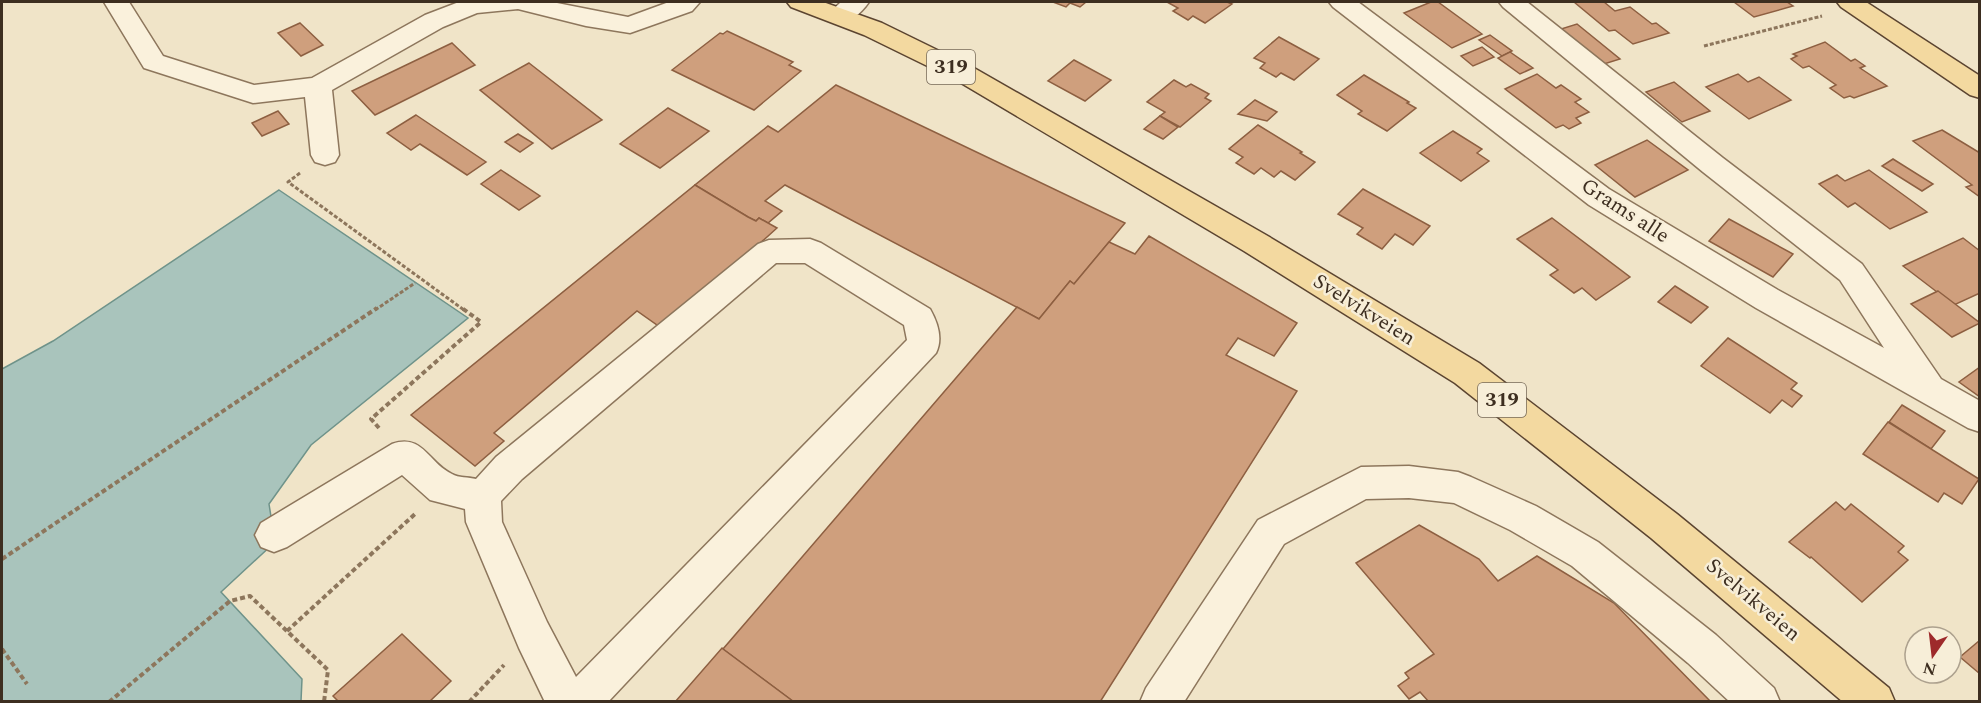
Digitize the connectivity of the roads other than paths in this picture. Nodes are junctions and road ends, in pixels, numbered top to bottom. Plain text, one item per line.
1 (117, 2) edge
2 (514, 2) edge
3 (522, 2) edge
4 (687, 2) edge
5 (800, 2) edge
6 (1342, 2) edge
7 (1512, 2) edge
8 (1850, 2) edge
9 (848, 8) edge
10 (318, 86) junction
11 (1980, 89) edge
12 (325, 155) road end
13 (1929, 390) junction
14 (1980, 418) edge
15 (483, 496) junction
16 (274, 535) dead end
17 (567, 702) edge
18 (580, 702) edge
19 (1160, 702) edge
20 (1760, 702) edge
21 (1875, 702) edge

1 - 10 street
2 - 10 street
3 - 4 street
5 - 9 main road, Svelvikveien / 319
6 - 13 street, Grams alle
7 - 13 street, Grams alle
8 - 11 main road
9 - 21 main road, Svelvikveien / 319
10 - 12 street
13 - 14 street, Grams alle
15 - 16 street
15 - 17 street
15 - 18 street
19 - 20 street

